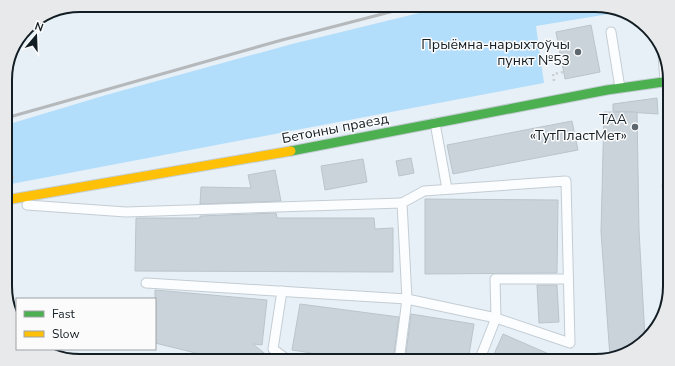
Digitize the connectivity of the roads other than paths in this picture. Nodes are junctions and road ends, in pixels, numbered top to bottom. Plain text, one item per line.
1 (611, 32) dead end
2 (663, 82) edge
3 (620, 88) junction
4 (435, 123) junction
5 (447, 189) junction
6 (12, 201) edge
7 (12, 202) edge
8 (402, 204) junction
9 (568, 279) junction
10 (146, 283) dead end
11 (282, 291) junction
12 (407, 299) junction
13 (496, 318) junction
14 (280, 354) edge
15 (400, 354) edge
16 (482, 354) edge

1 - 3 lane
2 - 3 street, Бетонны праезд
3 - 4 street, Бетонны праезд
4 - 5 lane
4 - 6 street, Бетонны праезд
5 - 8 lane
5 - 9 lane
7 - 8 lane
8 - 12 lane
9 - 13 lane
9 - 13 lane
10 - 11 lane
11 - 12 lane
11 - 14 lane
12 - 13 lane
12 - 15 lane
13 - 16 lane

